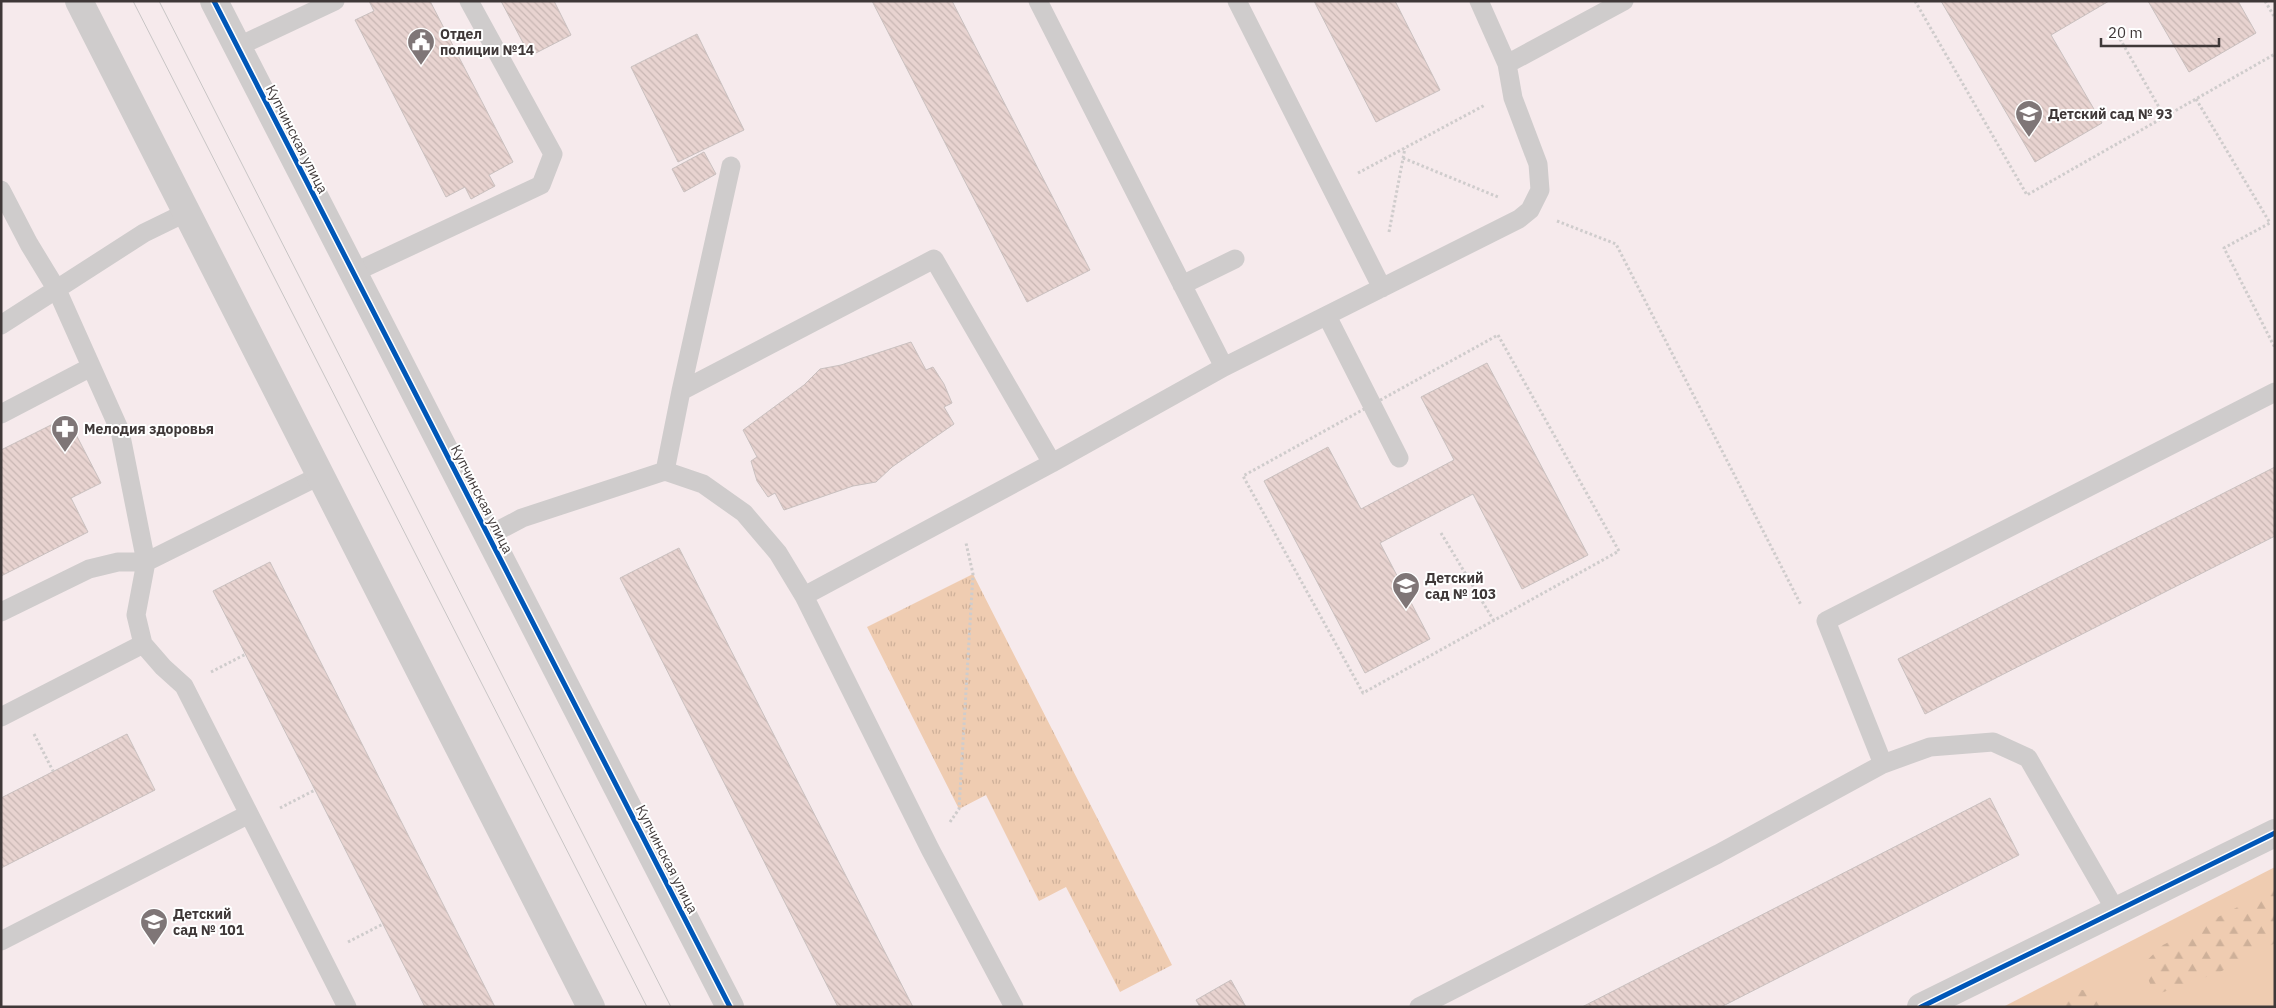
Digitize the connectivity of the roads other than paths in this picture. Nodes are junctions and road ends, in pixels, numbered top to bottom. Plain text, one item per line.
1 (79, 1) edge
2 (214, 1) edge
3 (335, 1) edge
4 (469, 1) edge
5 (1038, 1) edge
6 (1237, 1) edge
7 (1478, 1) edge
8 (1624, 1) edge
9 (237, 47) junction
10 (1507, 64) junction
11 (731, 166) dead end
12 (1, 190) edge
13 (185, 213) junction
14 (1235, 259) dead end
15 (353, 272) junction
16 (1182, 285) junction
17 (1381, 285) junction
18 (57, 290) junction
19 (1327, 316) junction
20 (1, 325) edge
21 (91, 367) junction
22 (1224, 367) junction
23 (681, 391) junction
24 (2275, 392) edge
25 (1, 414) edge
26 (1399, 458) dead end
27 (1052, 463) junction
28 (665, 471) junction
29 (319, 476) junction
30 (488, 536) junction
31 (146, 562) junction
32 (804, 596) junction
33 (1, 612) edge
34 (143, 644) junction
35 (1, 717) edge
36 (1883, 764) junction
37 (252, 818) junction
38 (2275, 834) edge
39 (2116, 911) junction
40 (1, 941) edge
41 (348, 1007) edge
42 (591, 1007) edge
43 (730, 1007) edge
44 (1014, 1007) edge
45 (1419, 1007) edge
46 (1921, 1007) edge

1 - 13 street
2 - 9 street, Купчинская улица
3 - 9 lane
4 - 15 lane
5 - 16 lane
6 - 17 lane
7 - 10 lane
8 - 10 lane
9 - 15 street, Купчинская улица
10 - 17 lane
11 - 23 lane
12 - 18 lane
13 - 18 lane
13 - 29 street
14 - 16 lane
15 - 30 street, Купчинская улица
16 - 22 lane
17 - 19 lane
18 - 20 lane
18 - 21 lane
19 - 22 lane
19 - 26 lane
21 - 25 lane
21 - 31 lane
22 - 27 lane
23 - 27 lane
23 - 28 lane
24 - 36 lane
27 - 32 lane
28 - 30 lane
28 - 32 lane
29 - 31 lane
29 - 42 street
30 - 43 street, Купчинская улица
31 - 33 lane
31 - 34 lane
32 - 44 lane
34 - 35 lane
34 - 37 lane
36 - 39 lane
36 - 45 lane
37 - 40 lane
37 - 41 lane
38 - 39 street
39 - 46 street

